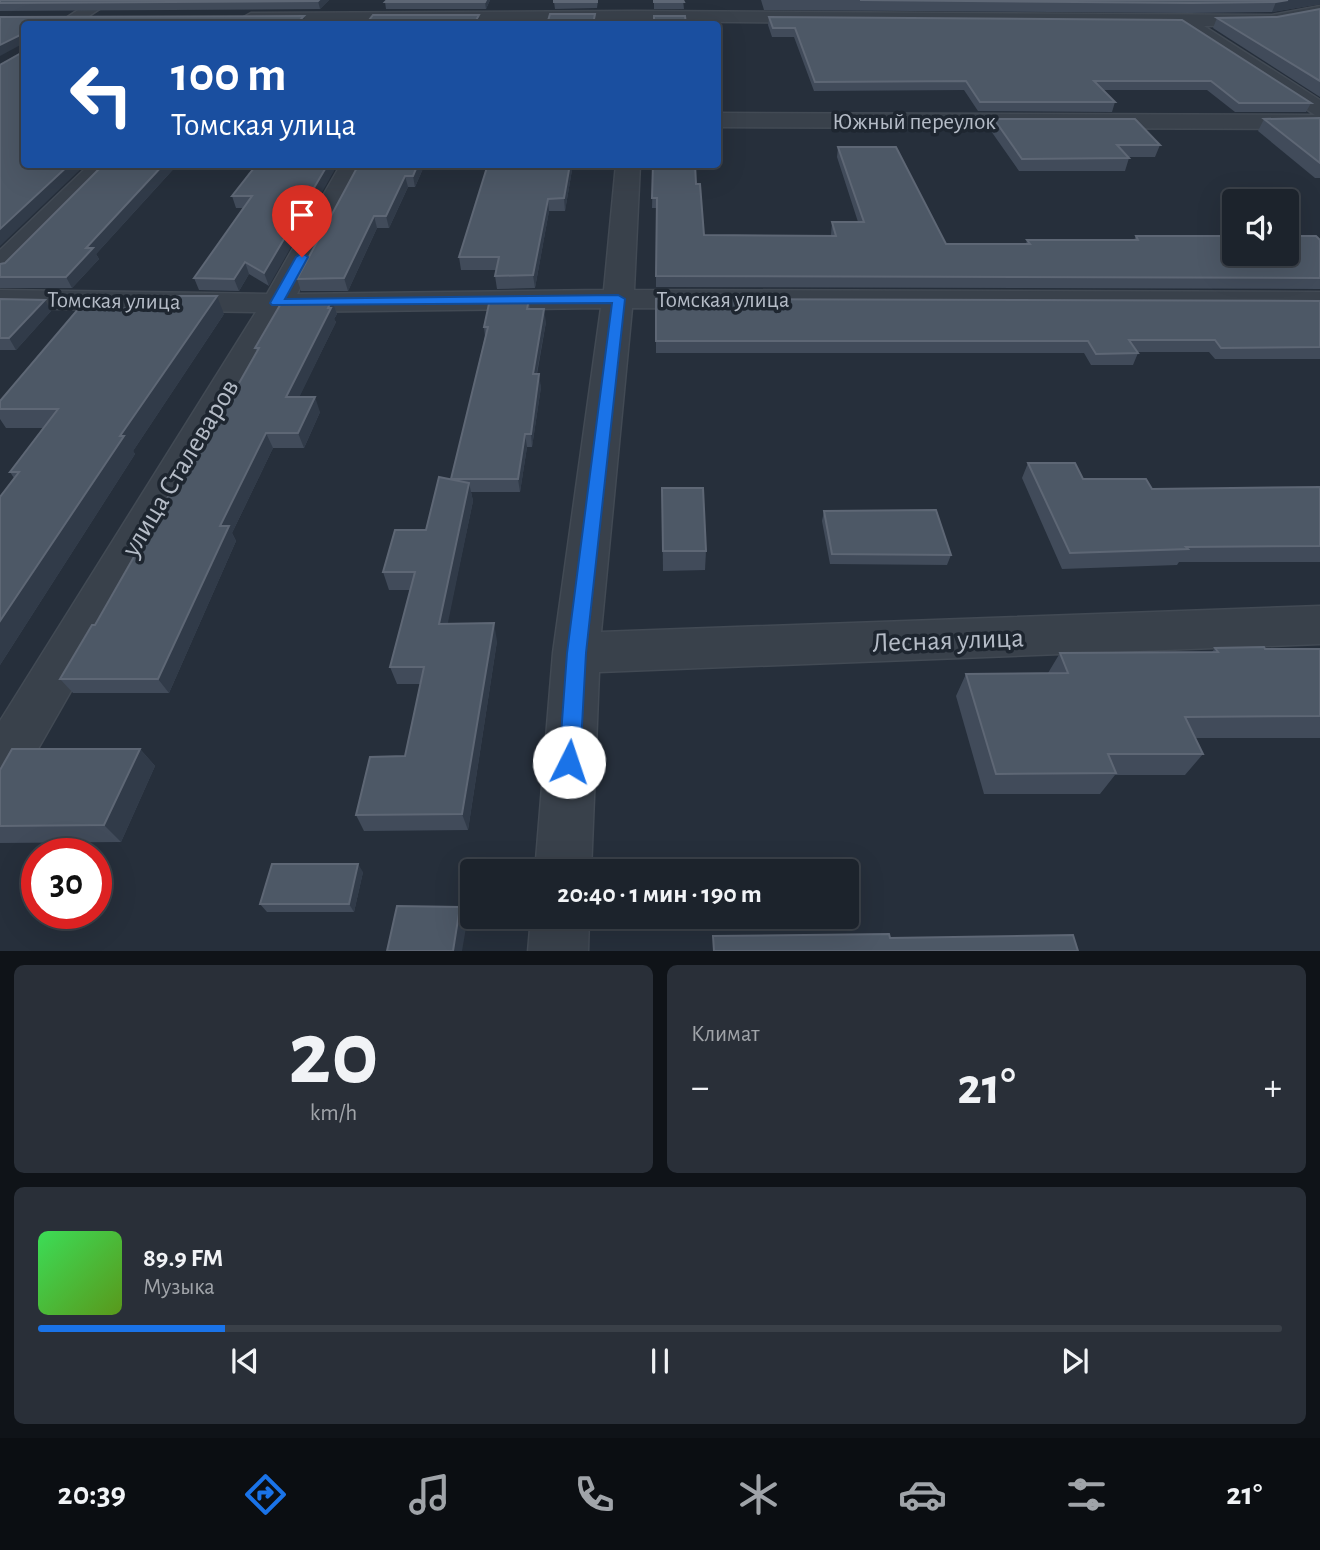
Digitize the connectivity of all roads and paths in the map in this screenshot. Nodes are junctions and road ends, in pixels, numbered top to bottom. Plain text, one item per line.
1 (105, 0) edge
2 (275, 0) edge
3 (444, 0) edge
4 (1149, 0) edge
5 (827, 8) edge
6 (1320, 11) edge
7 (634, 13) edge
8 (228, 18) edge
9 (103, 19) edge
10 (432, 20) edge
11 (1183, 20) junction
12 (64, 21) edge
13 (252, 21) edge
14 (1284, 85) junction
15 (1320, 85) edge
16 (1320, 110) edge
17 (721, 120) edge
18 (1320, 122) edge
19 (101, 168) edge
20 (351, 168) edge
21 (628, 168) edge
22 (0, 266) edge
23 (0, 299) edge
24 (618, 299) junction
25 (1320, 301) edge
26 (277, 303) junction
27 (1320, 625) edge
28 (576, 653) junction
29 (0, 767) edge
30 (564, 859) edge
31 (559, 929) edge
32 (558, 951) edge

1 - 12 street
2 - 13 street
3 - 10 street
4 - 11 street
5 - 7 street
5 - 11 street
6 - 11 street
7 - 10 street
8 - 13 street
9 - 12 street
10 - 13 street
11 - 14 street
14 - 15 street
14 - 16 street
17 - 18 street, Южный переулок
19 - 22 street
20 - 26 street, улица Сталеваров
21 - 24 street
23 - 26 street, Томская улица
24 - 25 street, Томская улица
24 - 26 street, Томская улица
24 - 28 street
26 - 29 street, улица Сталеваров
27 - 28 street, Лесная улица
28 - 30 street
31 - 32 street

